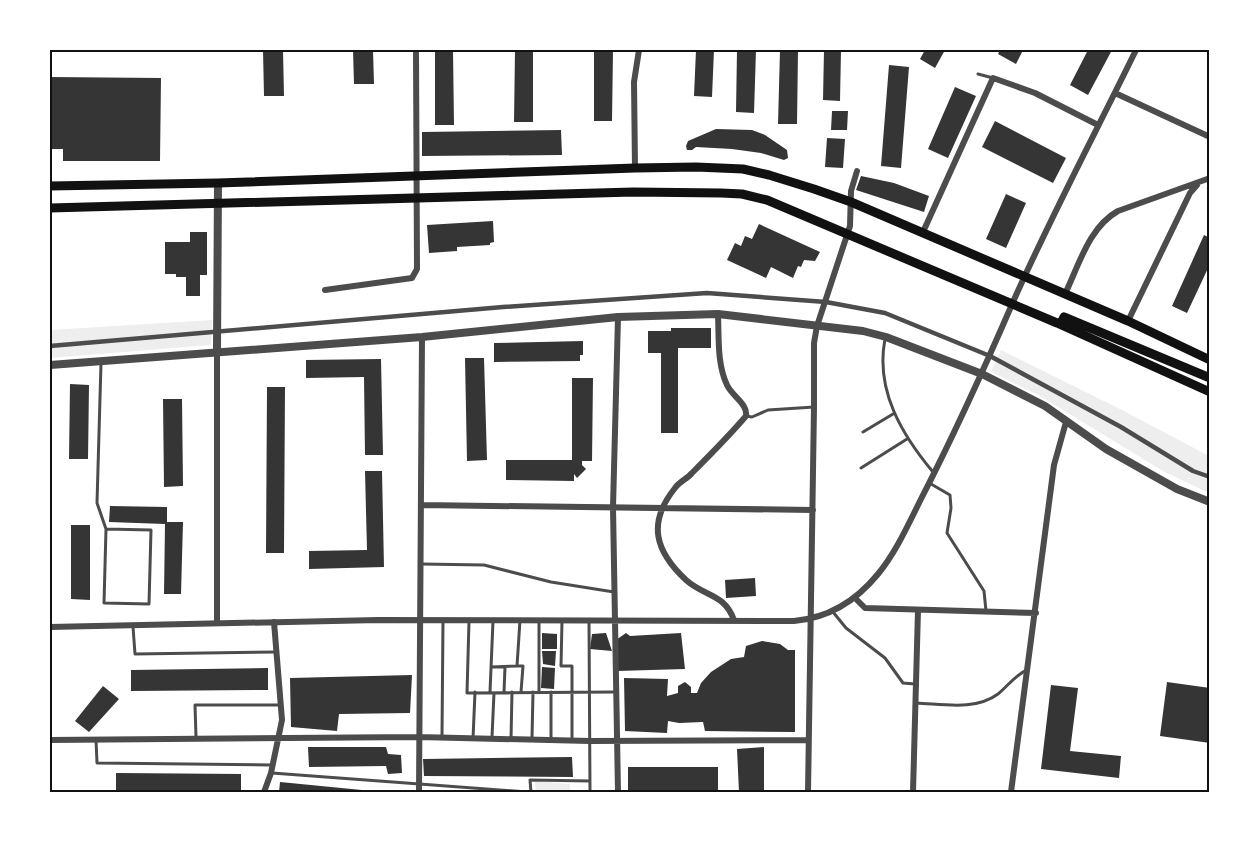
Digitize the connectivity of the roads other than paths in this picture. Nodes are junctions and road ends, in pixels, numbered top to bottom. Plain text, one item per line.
1 (416, 50) edge
2 (639, 50) edge
3 (1136, 50) edge
4 (978, 74) dead end
5 (993, 78) junction
6 (1115, 93) junction
7 (1098, 125) junction
8 (1209, 137) edge
9 (635, 168) junction
10 (857, 171) dead end
11 (416, 176) junction
12 (1209, 178) edge
13 (218, 183) junction
14 (1199, 183) junction
15 (50, 186) edge
16 (416, 199) junction
17 (851, 202) junction
18 (218, 204) junction
19 (50, 208) edge
20 (923, 232) junction
21 (848, 234) junction
22 (1024, 276) junction
23 (325, 290) dead end
24 (1065, 294) junction
25 (826, 302) junction
26 (1012, 304) junction
27 (718, 314) junction
28 (618, 317) junction
29 (1128, 321) junction
30 (817, 326) junction
31 (218, 332) junction
32 (1080, 334) junction
33 (422, 337) junction
34 (886, 337) junction
35 (50, 346) edge
36 (217, 351) junction
37 (990, 356) junction
38 (1209, 360) edge
39 (102, 361) junction
40 (50, 365) edge
41 (982, 374) junction
42 (1209, 378) edge
43 (1209, 392) edge
44 (814, 407) junction
45 (893, 414) junction
46 (746, 416) junction
47 (1066, 422) junction
48 (863, 432) dead end
49 (907, 439) junction
50 (861, 468) dead end
51 (934, 473) junction
52 (1209, 477) edge
53 (929, 483) junction
54 (1209, 502) edge
55 (421, 504) junction
56 (614, 507) junction
57 (662, 508) junction
58 (813, 510) junction
59 (106, 529) junction
60 (421, 564) junction
61 (614, 592) junction
62 (856, 599) junction
63 (918, 610) junction
64 (832, 611) junction
65 (986, 612) junction
66 (1036, 613) junction
67 (421, 620) junction
68 (443, 620) junction
69 (469, 620) junction
70 (493, 620) junction
71 (520, 620) junction
72 (539, 620) junction
73 (562, 620) junction
74 (589, 620) junction
75 (614, 620) junction
76 (734, 620) junction
77 (811, 620) junction
78 (216, 622) junction
79 (274, 622) junction
80 (133, 624) junction
81 (50, 627) edge
82 (276, 652) junction
83 (517, 666) junction
84 (491, 667) junction
85 (505, 667) junction
86 (1028, 670) junction
87 (915, 684) junction
88 (476, 692) junction
89 (492, 692) junction
90 (504, 692) junction
91 (512, 692) junction
92 (521, 692) junction
93 (533, 692) junction
94 (539, 692) junction
95 (551, 692) junction
96 (571, 692) junction
97 (590, 692) junction
98 (615, 692) junction
99 (915, 702) junction
100 (280, 705) junction
101 (418, 737) junction
102 (96, 738) junction
103 (196, 738) junction
104 (279, 738) junction
105 (442, 738) junction
106 (473, 739) junction
107 (492, 739) junction
108 (50, 740) edge
109 (515, 740) junction
110 (532, 740) junction
111 (551, 740) junction
112 (808, 740) junction
113 (572, 741) junction
114 (590, 741) junction
115 (617, 741) junction
116 (273, 765) junction
117 (272, 773) junction
118 (590, 781) junction
119 (419, 785) junction
120 (264, 792) edge
121 (419, 792) edge
122 (529, 792) edge
123 (590, 792) edge
124 (618, 792) edge
125 (808, 792) edge
126 (913, 792) edge
127 (1011, 792) edge

1 - 11 street
2 - 9 street
3 - 6 street
4 - 5 lane
5 - 7 street
5 - 20 street
6 - 7 street
6 - 8 street
7 - 22 street
9 - 11 main road
9 - 17 main road
10 - 17 street
11 - 13 main road
11 - 16 street
12 - 14 street
13 - 15 main road
13 - 18 street
14 - 24 street
14 - 29 street
16 - 18 main road
16 - 21 main road
16 - 23 street
17 - 20 main road
17 - 21 street
18 - 19 main road
18 - 31 street
20 - 22 main road
21 - 25 street
21 - 26 main road
22 - 24 main road
22 - 26 street
24 - 29 main road
25 - 30 street
25 - 31 street
25 - 37 street
26 - 32 main road
26 - 37 street
27 - 28 street
27 - 30 street
27 - 46 street
28 - 33 street
28 - 56 street
29 - 38 main road
30 - 34 street
30 - 44 street
31 - 35 street
31 - 36 street
32 - 42 main road
32 - 43 main road
33 - 36 street
33 - 55 street
34 - 41 street
34 - 45 lane
36 - 39 street
36 - 78 street
37 - 41 street
37 - 52 street
39 - 40 street
39 - 59 lane
41 - 47 street
41 - 51 street
44 - 46 lane
44 - 58 street
45 - 48 lane
45 - 49 lane
46 - 57 street
47 - 54 street
47 - 66 street
49 - 50 lane
49 - 51 lane
51 - 53 street
53 - 62 street
53 - 65 lane
55 - 56 street
55 - 60 street
56 - 57 street
56 - 61 street
57 - 58 street
57 - 76 street
58 - 77 street
59 - 59 lane
60 - 61 lane
60 - 67 street
61 - 75 street
62 - 63 street
62 - 64 street
63 - 65 street
63 - 87 street
64 - 77 street
64 - 87 lane
65 - 66 street
66 - 86 street
67 - 68 street
67 - 79 street
67 - 101 street
68 - 69 street
68 - 105 lane
69 - 70 street
69 - 88 lane
70 - 71 street
70 - 84 lane
71 - 72 street
71 - 83 lane
72 - 73 street
72 - 94 lane
73 - 74 street
73 - 96 lane
74 - 75 street
74 - 97 lane
75 - 76 street
75 - 98 street
76 - 77 street
77 - 112 street
78 - 79 street
78 - 80 street
79 - 82 street
80 - 81 street
80 - 82 lane
82 - 100 street
83 - 85 lane
83 - 92 lane
84 - 85 lane
84 - 89 lane
85 - 90 lane
86 - 99 lane
86 - 127 street
87 - 99 street
88 - 89 lane
88 - 106 lane
89 - 90 lane
89 - 107 lane
90 - 91 lane
91 - 92 lane
91 - 109 lane
92 - 93 lane
93 - 94 lane
93 - 110 lane
94 - 95 lane
95 - 96 lane
95 - 111 lane
96 - 97 lane
96 - 113 lane
97 - 98 lane
97 - 114 lane
98 - 115 street
99 - 126 street
100 - 103 lane
100 - 104 street
101 - 104 street
101 - 105 street
101 - 119 street
102 - 103 street
102 - 108 street
102 - 116 lane
103 - 104 street
104 - 116 street
105 - 106 street
106 - 107 street
107 - 109 street
109 - 110 street
110 - 111 street
111 - 113 street
112 - 115 street
112 - 125 street
113 - 114 street
114 - 115 street
114 - 118 lane
115 - 124 street
116 - 117 street
117 - 119 lane
117 - 120 street
118 - 122 lane
118 - 123 lane
119 - 121 street
119 - 122 lane

